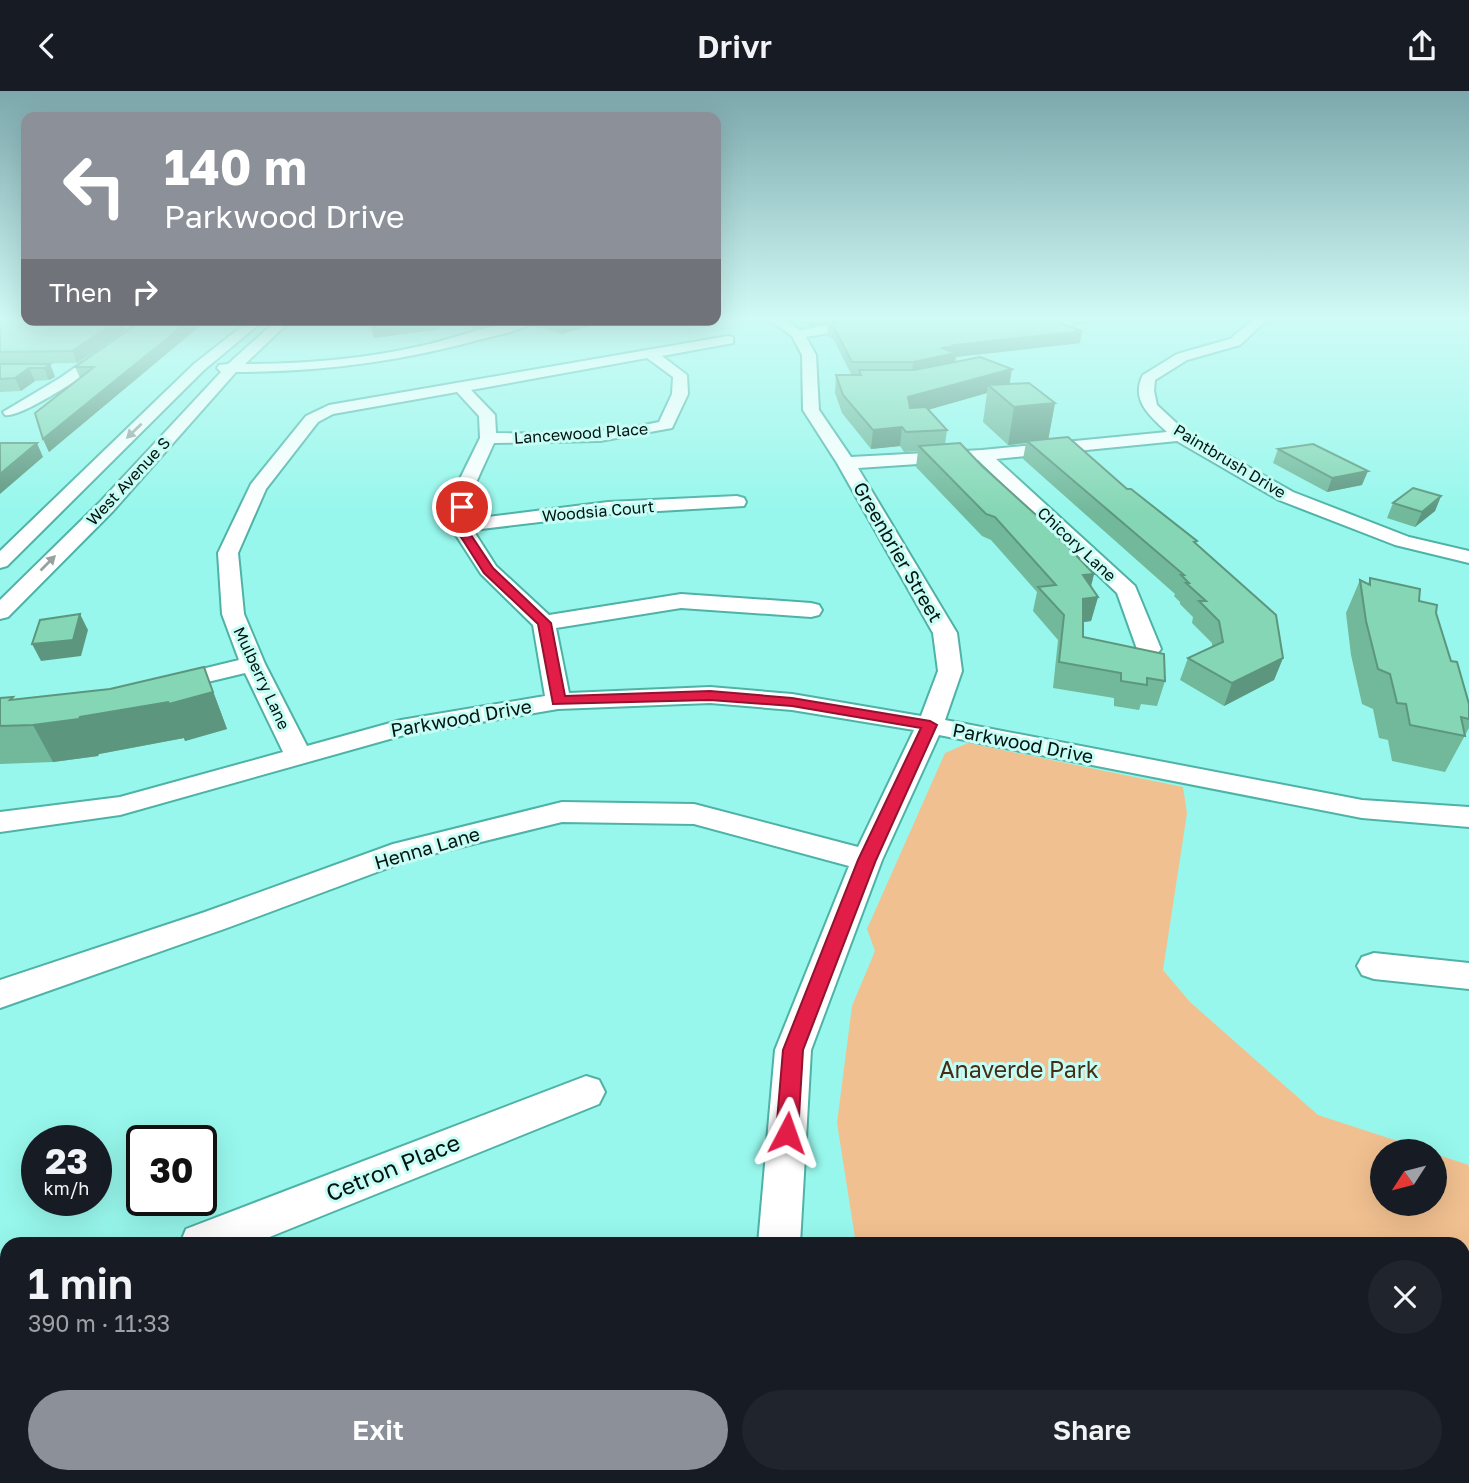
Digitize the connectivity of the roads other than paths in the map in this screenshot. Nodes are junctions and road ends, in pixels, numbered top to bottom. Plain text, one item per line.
1 (63, 383) edge
2 (183, 383) edge
3 (218, 383) edge
4 (482, 383) edge
5 (680, 383) edge
6 (815, 383) edge
7 (1147, 383) edge
8 (460, 387) junction
9 (11, 412) dead end
10 (1180, 436) junction
11 (488, 438) junction
12 (982, 455) junction
13 (846, 463) junction
14 (737, 502) dead end
15 (460, 526) junction
16 (1469, 557) edge
17 (0, 562) edge
18 (811, 610) dead end
19 (0, 612) edge
20 (544, 623) junction
21 (1149, 649) edge
22 (253, 664) junction
23 (151, 689) edge
24 (558, 701) junction
25 (930, 725) junction
26 (298, 754) junction
27 (1469, 817) edge
28 (0, 822) edge
29 (867, 860) junction
30 (1374, 966) dead end
31 (1469, 975) edge
32 (0, 994) edge
33 (586, 1092) dead end
34 (219, 1237) edge
35 (780, 1237) edge

1 - 9 street
2 -> 17 street, West Avenue S
19 -> 3 street, West Avenue S
4 - 8 street, Mulberry Lane
5 - 11 street, Lancewood Place
6 - 13 street, Greenbrier Street
7 - 10 street, Paintbrush Drive
8 - 11 street
8 - 22 street, Mulberry Lane
10 - 12 street
10 - 16 street, Paintbrush Drive
11 - 15 street
12 - 13 street
12 - 21 street, Chicory Lane
13 - 25 street, Greenbrier Street
14 - 15 street, Woodsia Court
15 - 20 street
18 - 20 street
20 - 24 street
22 - 23 street
22 - 26 street, Mulberry Lane
24 - 25 street, Parkwood Drive
24 - 26 street, Parkwood Drive
25 - 27 street, Parkwood Drive
25 - 29 street, Greenbrier Street
26 - 28 street, Parkwood Drive
29 - 32 street, Henna Lane
29 - 35 street, Greenbrier Street
30 - 31 street
33 - 34 street, Cetron Place

